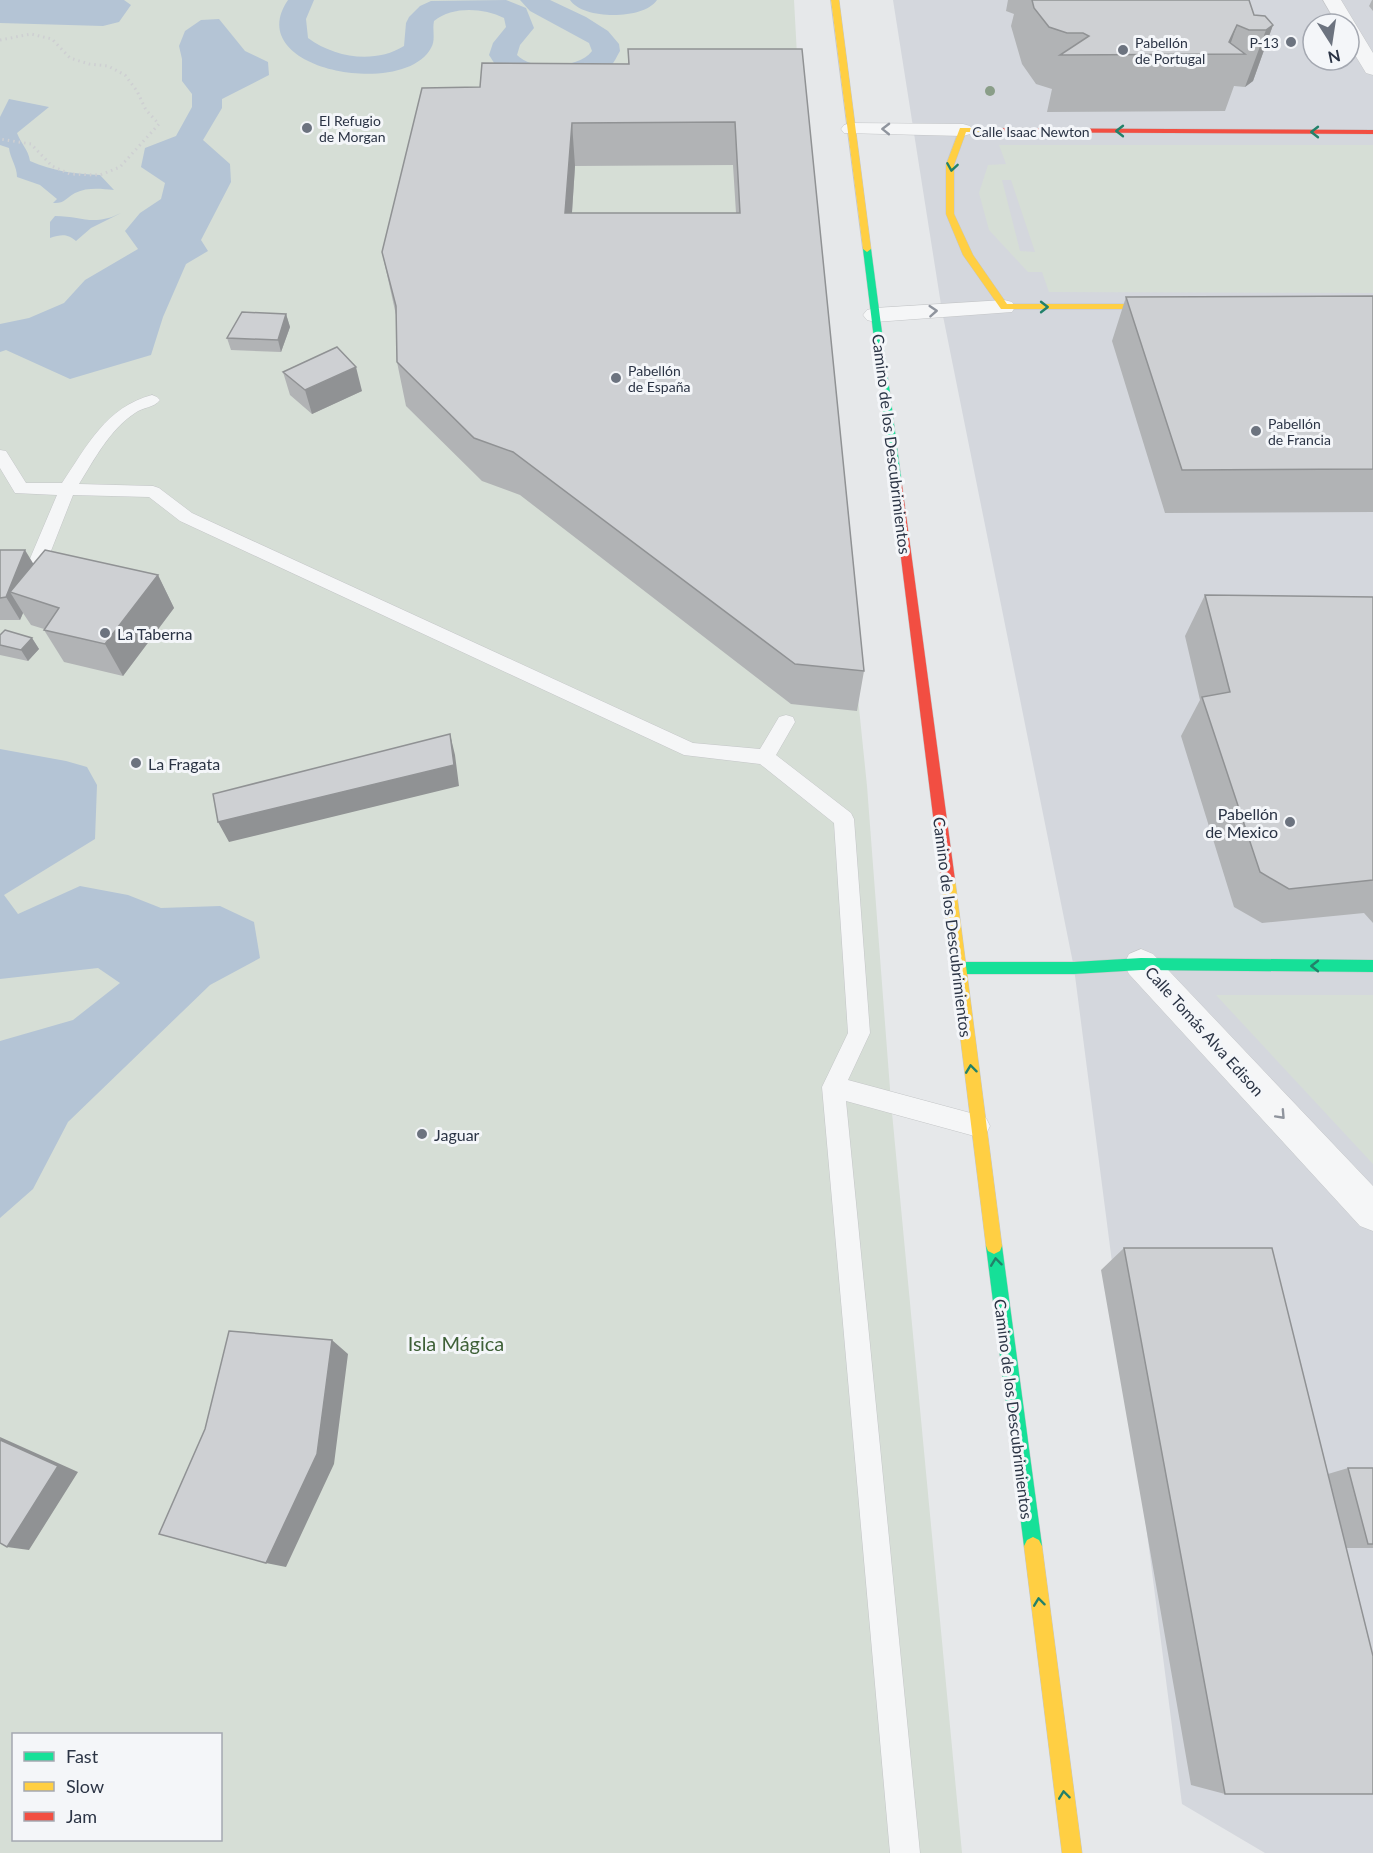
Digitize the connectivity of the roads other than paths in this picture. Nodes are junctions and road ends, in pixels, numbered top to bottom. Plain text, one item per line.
1 (835, 0) edge
2 (1361, 49) edge
3 (1373, 69) edge
4 (851, 129) junction
5 (963, 130) junction
6 (1373, 132) edge
7 (1004, 307) junction
8 (1182, 308) edge
9 (875, 315) junction
10 (152, 400) dead end
11 (0, 455) edge
12 (67, 489) junction
13 (38, 561) edge
14 (786, 722) dead end
15 (765, 758) junction
16 (1142, 964) junction
17 (1373, 966) edge
18 (959, 968) junction
19 (833, 1087) junction
20 (978, 1126) junction
21 (1373, 1213) edge
22 (905, 1853) edge
23 (1072, 1853) edge

1 - 4 street, Camino de los Descubrimientos
2 - 3 street
5 -> 4 street
4 - 9 street, Camino de los Descubrimientos
6 -> 5 street, Calle Isaac Newton
5 -> 7 street, Calle Isaac Newton
7 -> 8 street
9 -> 7 street
9 - 18 street, Camino de los Descubrimientos
10 - 12 lane
11 - 12 lane
12 - 13 lane
12 - 15 lane
14 - 15 lane
15 - 19 lane
17 -> 16 street, Calle Tomás Alva Edison
16 - 18 street
16 -> 21 street, Calle Tomás Alva Edison
20 -> 18 street, Camino de los Descubrimientos
19 - 20 lane
19 - 22 lane
23 -> 20 street, Camino de los Descubrimientos

